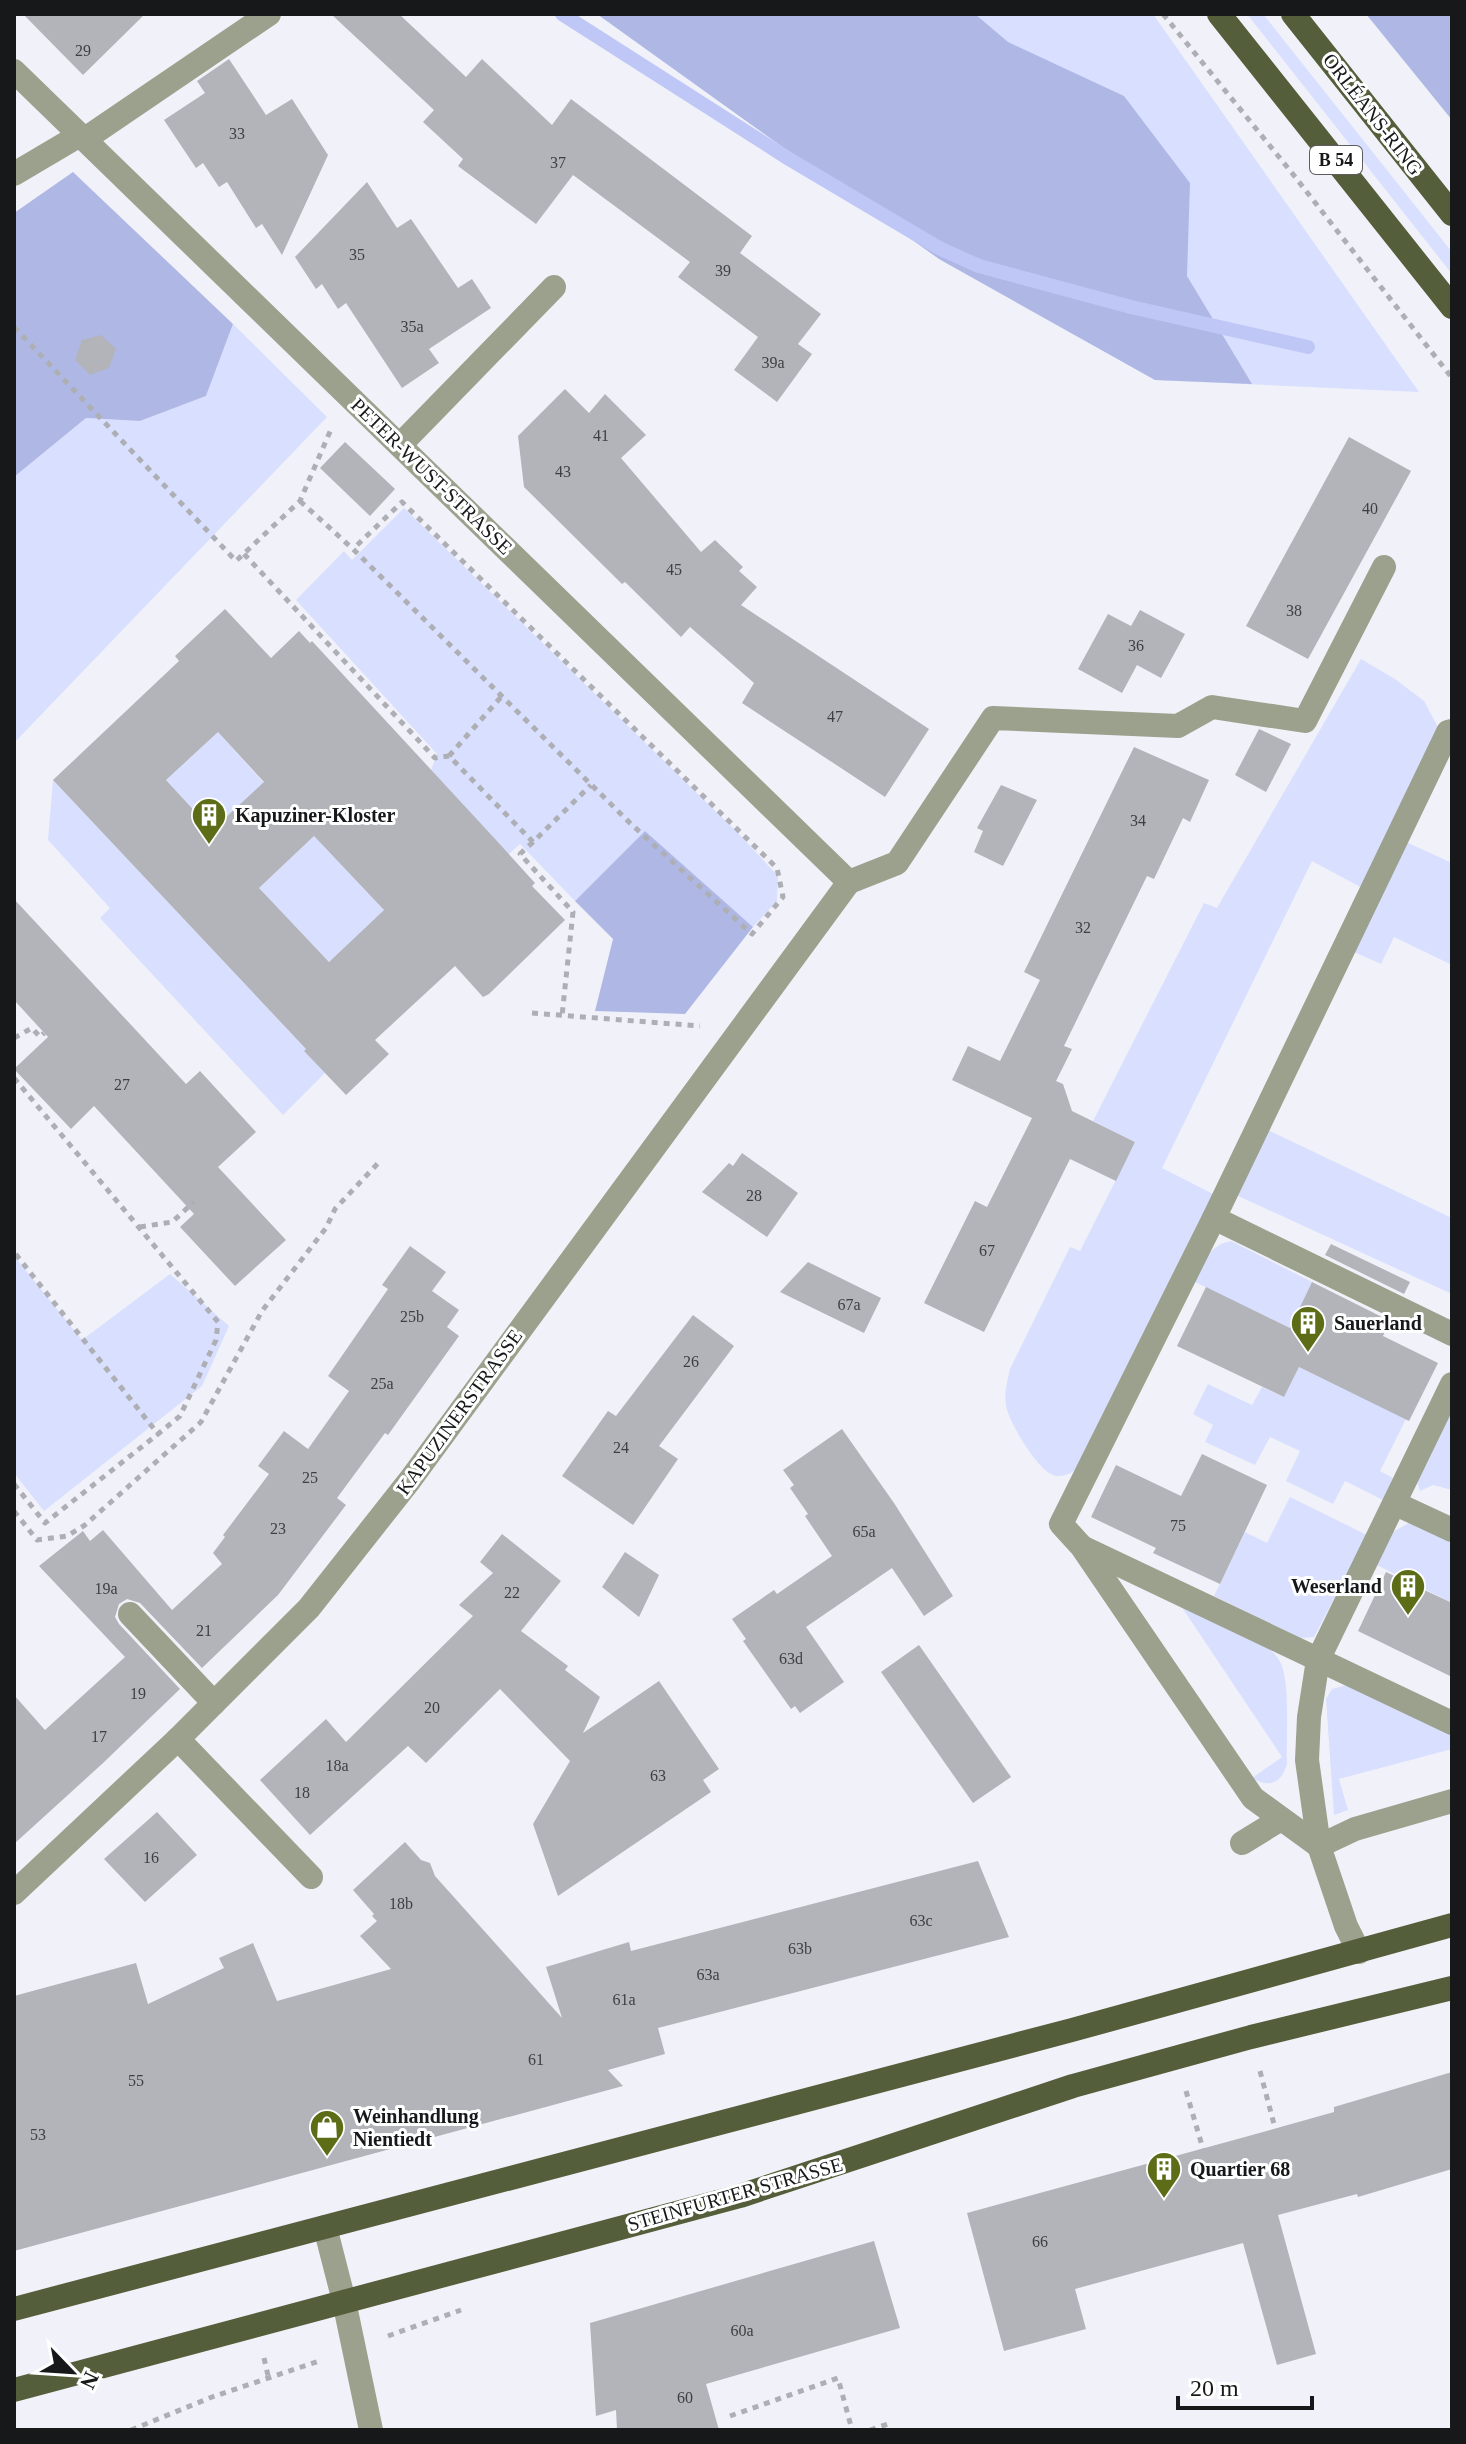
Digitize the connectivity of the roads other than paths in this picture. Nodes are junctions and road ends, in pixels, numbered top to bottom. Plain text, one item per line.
1 (269, 14) edge
2 (1219, 14) edge
3 (1293, 14) edge
4 (14, 71) edge
5 (82, 137) junction
6 (14, 174) edge
7 (1452, 214) edge
8 (554, 287) dead end
9 (1452, 307) edge
10 (400, 445) junction
11 (1384, 567) dead end
12 (1452, 731) edge
13 (849, 882) junction
14 (1214, 1218) junction
15 (1452, 1334) edge
16 (1452, 1384) edge
17 (1396, 1504) junction
18 (1452, 1530) edge
19 (1082, 1547) junction
20 (130, 1614) dead end
21 (1318, 1660) junction
22 (214, 1703) junction
23 (1452, 1723) edge
24 (178, 1739) junction
25 (1452, 1801) edge
26 (1281, 1819) junction
27 (1242, 1843) dead end
28 (1319, 1846) junction
29 (311, 1877) dead end
30 (14, 1893) edge
31 (1452, 1925) edge
32 (1359, 1952) junction
33 (1452, 1988) edge
34 (325, 2227) junction
35 (344, 2301) junction
36 (14, 2309) edge
37 (14, 2390) edge
38 (371, 2430) edge

1 - 5 street
2 - 9 main road, B 54
3 - 7 main road, ORLÉANS-RING / B 54
4 - 5 street, PETER-WUST-STRASSE
5 - 6 street
5 - 10 street, PETER-WUST-STRASSE
8 - 10 street
10 - 13 street, PETER-WUST-STRASSE
11 - 13 street
12 - 14 street
13 - 22 street, KAPUZINERSTRASSE
14 - 15 street
14 - 19 street
16 - 17 street
17 - 18 street
17 - 21 street
19 - 21 street
19 - 26 street
20 - 22 street
21 - 23 street
21 - 28 street
22 - 24 street, KAPUZINERSTRASSE
24 - 29 street
24 - 30 street, KAPUZINERSTRASSE
25 - 28 street
26 - 27 street
26 - 28 street
28 - 32 street
31 - 32 main road
32 - 34 main road
33 - 35 main road, STEINFURTER STRASSE
34 - 35 street
34 - 36 main road
35 - 37 main road, STEINFURTER STRASSE
35 - 38 street

